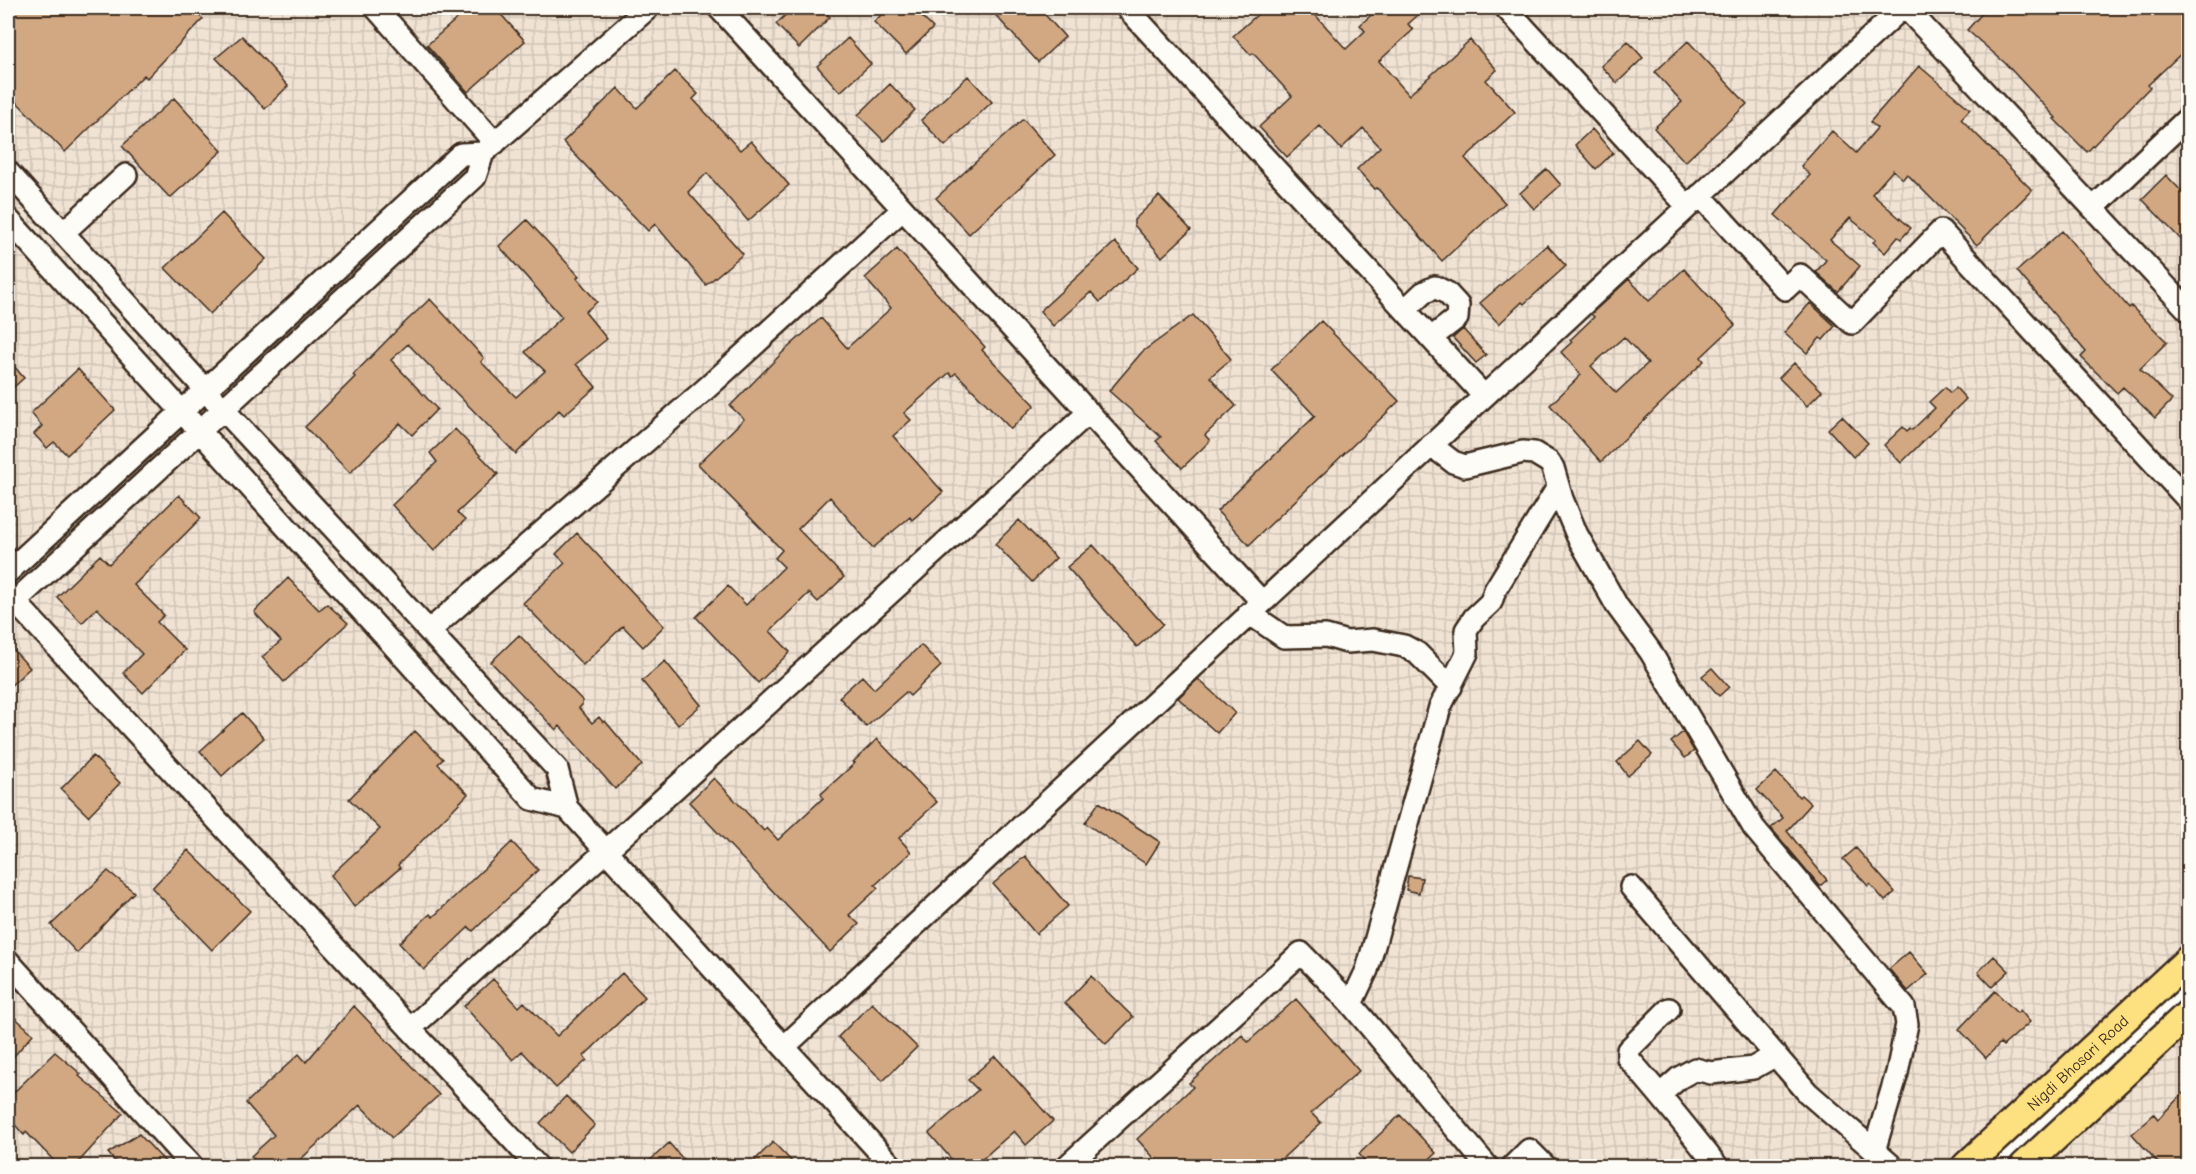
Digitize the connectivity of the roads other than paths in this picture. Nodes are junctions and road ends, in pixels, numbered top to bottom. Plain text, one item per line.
1 (376, 8) edge
2 (648, 8) edge
3 (719, 8) edge
4 (1127, 8) edge
5 (1506, 8) edge
6 (1904, 8) edge
7 (2188, 118) edge
8 (489, 148) junction
9 (8, 172) edge
10 (126, 175) dead end
11 (1694, 201) junction
12 (2093, 208) junction
13 (903, 209) junction
14 (8, 219) edge
15 (63, 233) junction
16 (1405, 310) junction
17 (2188, 310) edge
18 (1431, 338) junction
19 (206, 389) junction
20 (1484, 396) junction
21 (223, 409) junction
22 (183, 412) junction
23 (1089, 412) junction
24 (201, 431) junction
25 (1431, 445) junction
26 (1558, 487) junction
27 (2188, 500) edge
28 (8, 572) edge
29 (10, 601) edge
30 (1255, 608) junction
31 (429, 631) junction
32 (1451, 687) junction
33 (567, 808) junction
34 (606, 851) junction
35 (1631, 887) dead end
36 (2188, 960) edge
37 (8, 961) edge
38 (1359, 987) junction
39 (1670, 1009) dead end
40 (2188, 1014) edge
41 (410, 1029) junction
42 (784, 1047) junction
43 (1776, 1055) junction
44 (1661, 1094) junction
45 (1874, 1151) junction
46 (1970, 1165) edge
47 (192, 1167) edge
48 (537, 1167) edge
49 (892, 1167) edge
50 (1067, 1167) edge
51 (1487, 1167) edge
52 (1513, 1167) edge
53 (1545, 1167) edge
54 (1717, 1167) edge
55 (1892, 1167) edge
56 (2024, 1167) edge

1 - 8 street
2 - 8 street
3 - 13 street
4 - 16 street
5 - 11 street
6 - 11 street
6 - 12 street
7 - 12 street
8 - 19 street
8 - 21 street
9 - 15 street
10 - 15 street
11 - 20 street
11 - 27 street
12 - 17 street
13 - 23 street
13 - 31 street
14 - 22 street
15 - 19 street
16 - 18 street
16 - 18 street
18 - 20 street
19 - 21 street
19 - 22 street
20 - 25 street
21 - 24 street
21 - 31 street
22 - 24 street
22 - 28 street
23 - 30 street
23 - 34 street
24 - 29 street
24 - 33 street
25 - 26 street
25 - 30 street
26 - 32 street
26 - 45 street
29 - 41 street
30 - 32 street
30 - 42 street
31 - 33 street
32 - 38 street
33 - 34 street
34 - 41 street
34 - 42 street
35 - 43 street
36 - 46 main road, Nigdi Bhosari Road
37 - 47 street
38 - 50 street
38 - 51 street
39 - 44 street
40 - 56 main road
41 - 48 street
42 - 49 street
43 - 44 street
43 - 45 street
44 - 54 street
45 - 55 street
52 - 53 street

